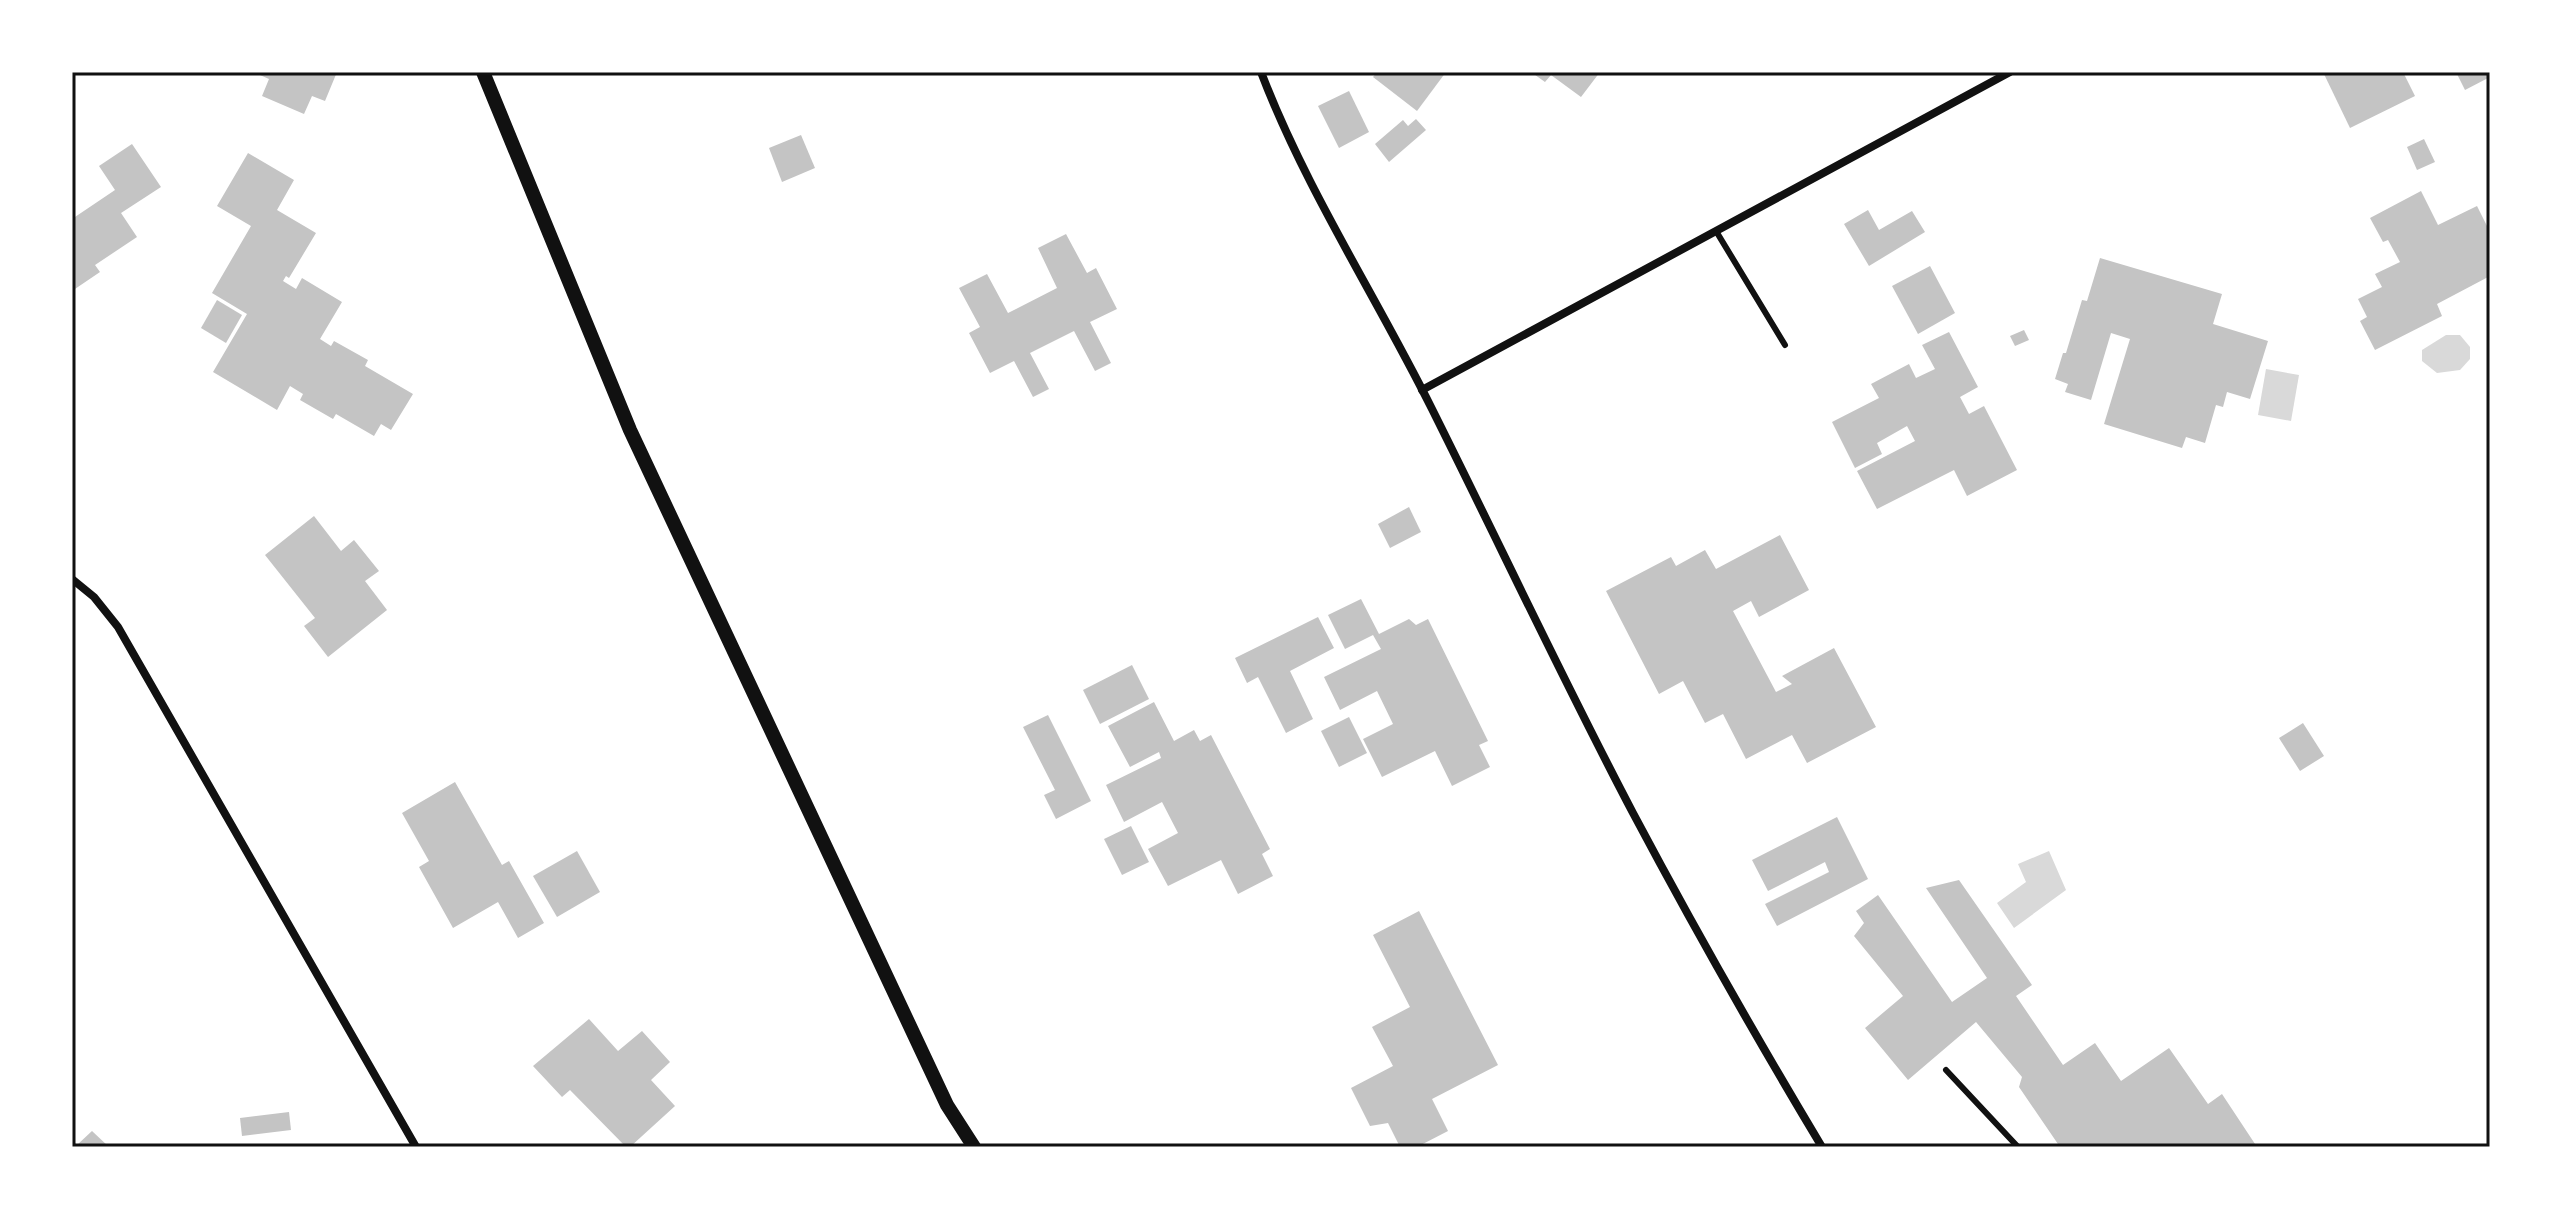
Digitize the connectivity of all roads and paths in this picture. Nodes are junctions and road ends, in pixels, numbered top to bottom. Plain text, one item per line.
1 (483, 72) edge
2 (1261, 72) edge
3 (2010, 72) edge
4 (1716, 231) junction
5 (1785, 345) dead end
6 (1422, 390) junction
7 (72, 579) edge
8 (1946, 1070) dead end
9 (416, 1147) edge
10 (974, 1147) edge
11 (1822, 1147) edge
12 (2018, 1147) edge

1 - 10 street
2 - 6 street
3 - 4 street
4 - 5 lane
4 - 6 street
6 - 11 street
7 - 9 street
8 - 12 lane

